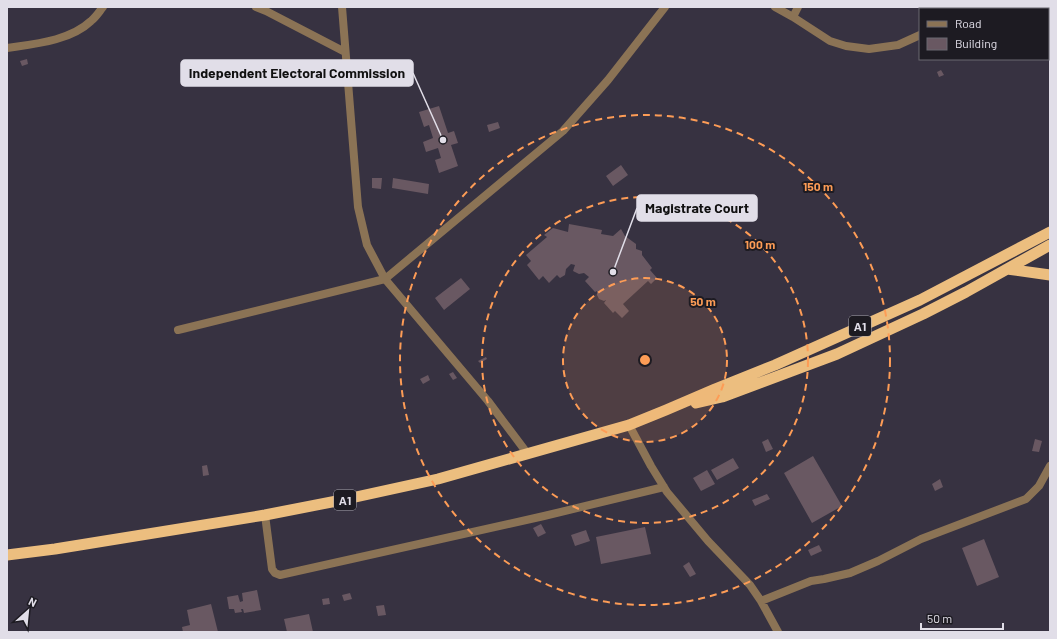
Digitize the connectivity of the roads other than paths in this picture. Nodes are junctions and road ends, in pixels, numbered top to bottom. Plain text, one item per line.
1 (103, 7) edge
2 (256, 7) edge
3 (342, 7) edge
4 (665, 7) edge
5 (775, 7) edge
6 (798, 7) edge
7 (269, 9) edge
8 (793, 17) junction
9 (919, 35) edge
10 (7, 48) edge
11 (345, 52) junction
12 (1050, 232) edge
13 (1050, 245) edge
14 (1007, 269) junction
15 (1050, 275) edge
16 (385, 279) junction
17 (178, 330) dead end
18 (666, 410) junction
19 (629, 425) junction
20 (527, 453) junction
21 (1050, 466) edge
22 (664, 487) junction
23 (265, 515) junction
24 (7, 555) edge
25 (761, 600) junction
26 (778, 632) edge

1 - 10 street
2 - 7 street
3 - 11 street
4 - 16 street
5 - 8 street
6 - 8 street
7 - 11 street
8 - 9 street
11 - 16 street
12 - 18 highway, A1
13 - 14 highway, A1
14 - 15 highway
14 - 18 highway, A1
16 - 17 street
16 - 20 street
18 - 19 highway, A1
19 - 20 highway, A1
19 - 22 street
20 - 23 highway, A1
21 - 25 street
22 - 23 street
22 - 25 street
23 - 24 highway, A1
25 - 26 street

